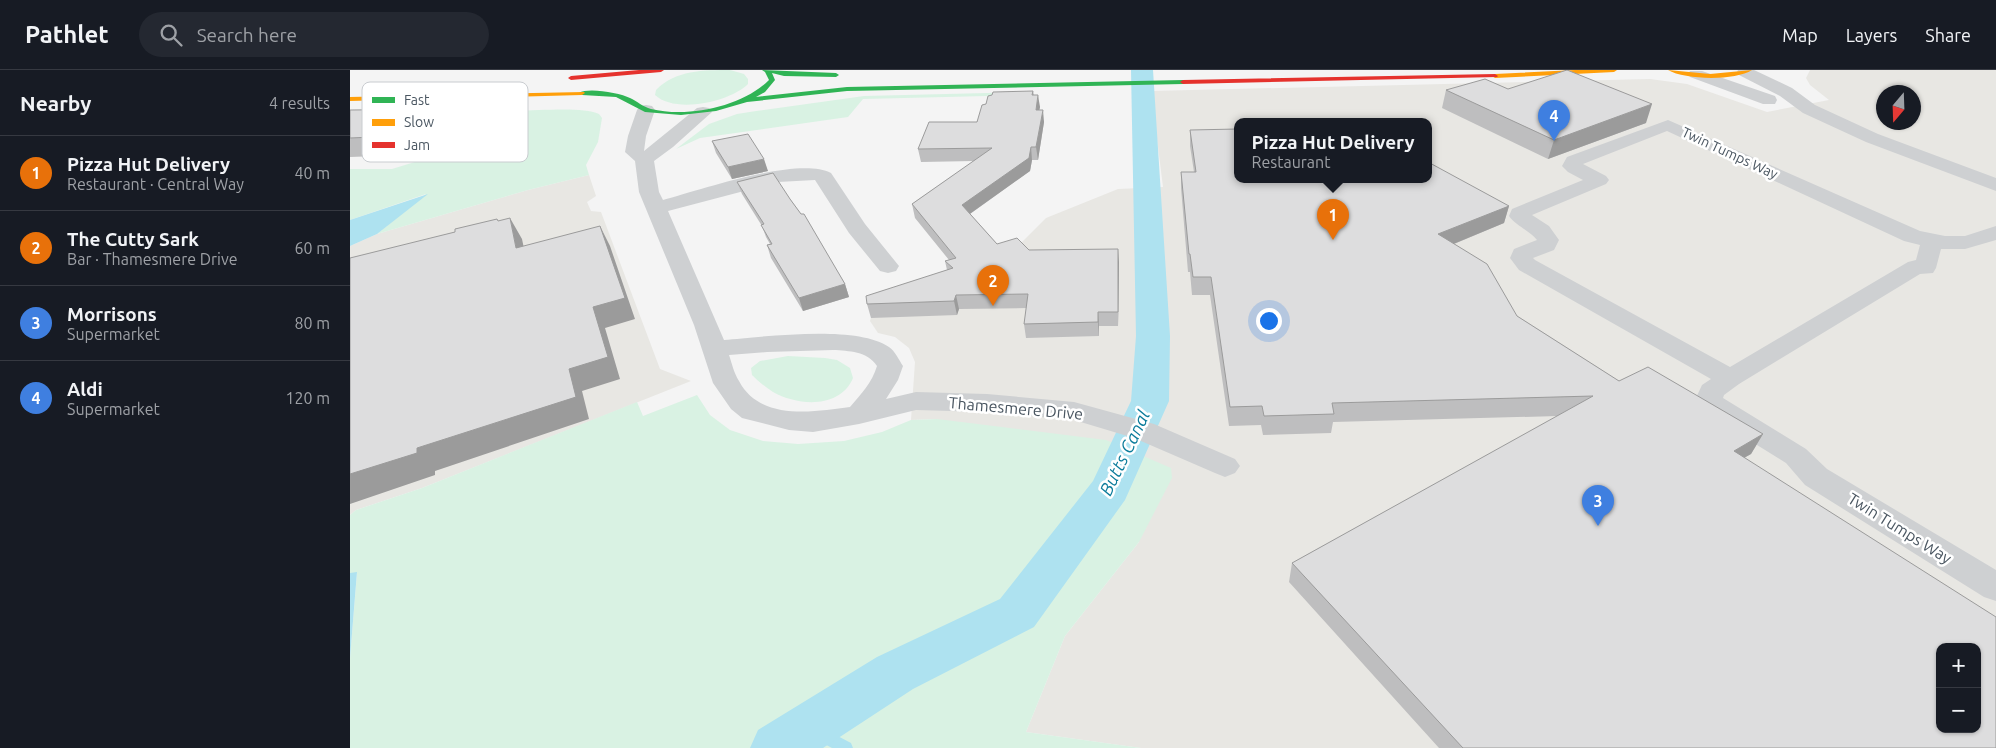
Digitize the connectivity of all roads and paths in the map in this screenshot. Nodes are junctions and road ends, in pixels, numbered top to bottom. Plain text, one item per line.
1 (661, 70) edge
2 (669, 70) edge
3 (1614, 70) edge
4 (1671, 70) edge
5 (767, 71) edge
6 (1747, 71) edge
7 (1696, 74) junction
8 (846, 75) dead end
9 (560, 79) dead end
10 (645, 81) dead end
11 (528, 94) edge
12 (748, 100) junction
13 (1809, 109) junction
14 (646, 110) junction
15 (703, 112) junction
16 (644, 159) junction
17 (1996, 185) edge
18 (655, 208) junction
19 (1996, 232) edge
20 (1932, 241) junction
21 (888, 266) dead end
22 (714, 349) junction
23 (1730, 378) junction
24 (859, 415) junction
25 (1224, 466) dead end
26 (1996, 587) edge

1 - 9 main road
2 - 10 main road
3 - 12 main road
4 - 7 main road
5 - 8 main road
5 - 12 main road
6 - 7 main road
6 - 13 street
7 - 13 street
11 - 14 main road
12 - 15 main road
13 - 17 street
14 - 15 main road
14 - 16 street, Thamesmere Drive
15 - 16 street
16 - 18 street, Thamesmere Drive
18 - 21 street
18 - 22 street, Thamesmere Drive
19 - 20 street, Twin Tumps Way
20 - 23 street, Twin Tumps Way
20 - 23 street, Twin Tumps Way
22 - 24 street, Thamesmere Drive
22 - 24 street
23 - 26 street, Twin Tumps Way
24 - 25 street, Thamesmere Drive

